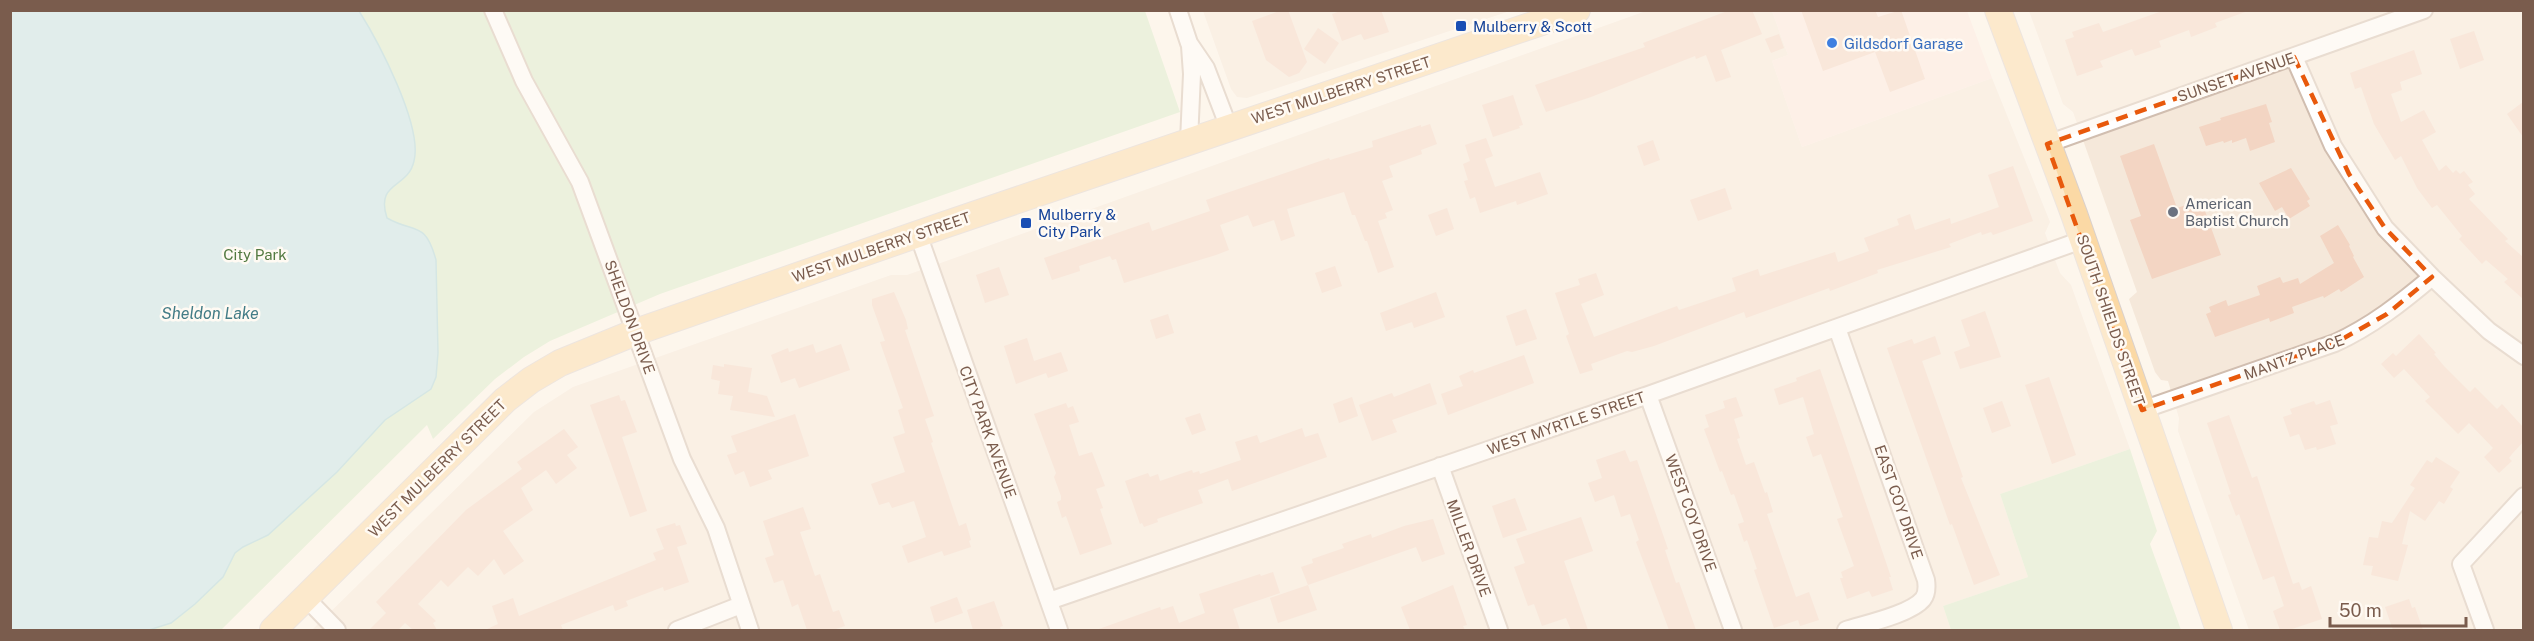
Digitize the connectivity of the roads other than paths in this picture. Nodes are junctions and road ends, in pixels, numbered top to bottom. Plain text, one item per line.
1 (493, 10) edge
2 (1178, 10) edge
3 (1577, 10) edge
4 (1998, 10) edge
5 (2424, 10) edge
6 (1189, 42) junction
7 (2294, 57) junction
8 (1229, 128) junction
9 (1189, 141) junction
10 (2047, 144) junction
11 (918, 234) junction
12 (2082, 240) junction
13 (2432, 277) junction
14 (1837, 328) junction
15 (636, 332) junction
16 (2523, 356) edge
17 (1648, 395) junction
18 (2142, 410) junction
19 (1440, 466) junction
20 (2523, 496) edge
21 (306, 598) junction
22 (1049, 601) junction
23 (741, 605) junction
24 (273, 630) edge
25 (338, 630) edge
26 (677, 630) edge
27 (750, 630) edge
28 (1059, 630) edge
29 (1499, 630) edge
30 (1733, 630) edge
31 (1846, 630) edge
32 (2219, 630) edge
33 (2485, 630) edge

1 - 15 street, SHELDON DRIVE
2 - 6 street
3 - 8 main road, WEST MULBERRY STREET
4 - 10 main road, SOUTH SHIELDS STREET
5 - 7 street, SUNSET AVENUE
6 - 8 street
6 - 9 street
7 - 10 street, SUNSET AVENUE
7 - 13 street
8 - 9 main road, WEST MULBERRY STREET
9 - 11 main road, WEST MULBERRY STREET
10 - 12 main road, SOUTH SHIELDS STREET
11 - 15 main road, WEST MULBERRY STREET
11 - 22 street, CITY PARK AVENUE
12 - 14 street, WEST MYRTLE STREET
12 - 18 main road, SOUTH SHIELDS STREET
13 - 16 street
13 - 18 street, MANTZ PLACE
14 - 17 street, WEST MYRTLE STREET
14 - 31 street, EAST COY DRIVE
15 - 21 main road, WEST MULBERRY STREET
15 - 23 street, SHELDON DRIVE
17 - 19 street, WEST MYRTLE STREET
17 - 30 street, WEST COY DRIVE
18 - 32 main road, SOUTH SHIELDS STREET
19 - 22 street, WEST MYRTLE STREET
19 - 29 street, MILLER DRIVE
20 - 33 street
21 - 24 main road, WEST MULBERRY STREET
21 - 25 street
22 - 28 street, CITY PARK AVENUE
23 - 26 street
23 - 27 street, SHELDON DRIVE

